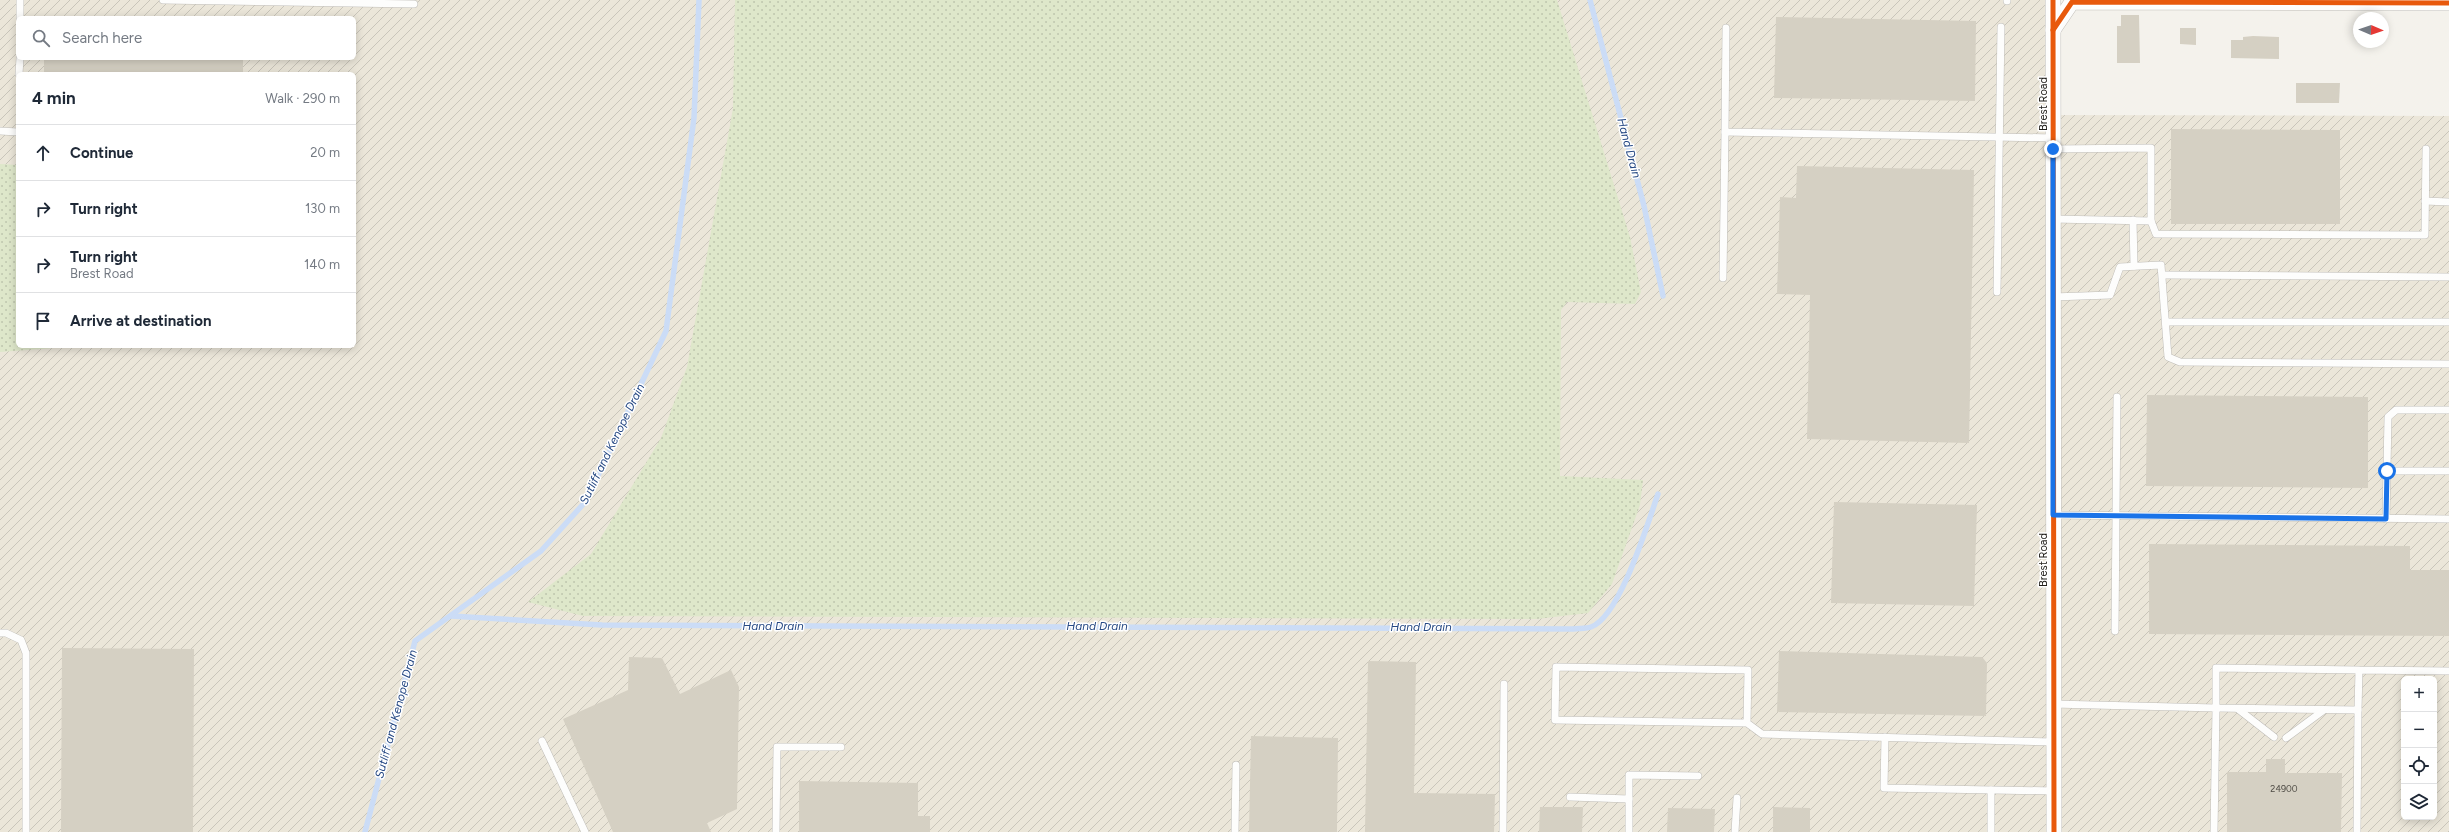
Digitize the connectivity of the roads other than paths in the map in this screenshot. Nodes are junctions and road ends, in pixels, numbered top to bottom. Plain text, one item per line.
1 (20, 0) edge
2 (163, 0) edge
3 (2053, 0) edge
4 (2449, 3) edge
5 (414, 4) dead end
6 (20, 16) edge
7 (2002, 27) dead end
8 (1726, 28) dead end
9 (2053, 30) junction
10 (20, 60) edge
11 (20, 72) edge
12 (0, 131) edge
13 (16, 132) edge
14 (1725, 132) junction
15 (2000, 137) junction
16 (2053, 143) junction
17 (2426, 149) dead end
18 (2425, 201) junction
19 (2449, 202) edge
20 (2053, 219) junction
21 (2134, 220) junction
22 (2151, 220) junction
23 (2134, 266) junction
24 (2163, 275) junction
25 (2449, 277) edge
26 (1723, 278) dead end
27 (1998, 292) dead end
28 (2053, 297) junction
29 (2166, 322) junction
30 (2449, 322) edge
31 (2449, 364) edge
32 (2117, 397) dead end
33 (2449, 410) edge
34 (2387, 471) junction
35 (2449, 471) edge
36 (2053, 515) junction
37 (2116, 515) junction
38 (2386, 519) junction
39 (2449, 519) edge
40 (2115, 631) dead end
41 (0, 633) edge
42 (2359, 670) junction
43 (2449, 671) edge
44 (1504, 684) dead end
45 (2054, 704) junction
46 (2216, 708) junction
47 (2238, 709) junction
48 (2324, 709) junction
49 (2358, 710) junction
50 (1747, 723) junction
51 (1885, 737) junction
52 (2274, 737) dead end
53 (2286, 738) dead end
54 (542, 741) dead end
55 (2054, 742) junction
56 (841, 746) dead end
57 (1236, 765) dead end
58 (1698, 776) dead end
59 (1991, 790) junction
60 (2054, 791) junction
61 (1570, 798) dead end
62 (1737, 798) dead end
63 (1629, 799) junction
64 (26, 832) edge
65 (585, 832) edge
66 (776, 832) edge
67 (1235, 832) edge
68 (1503, 832) edge
69 (1629, 832) edge
70 (1735, 832) edge
71 (1991, 832) edge
72 (2054, 832) edge
73 (2214, 832) edge
74 (2357, 832) edge

1 - 6 lane
2 - 5 lane
3 - 9 street, Brest Road
4 - 9 street
7 - 15 lane
8 - 14 lane
9 - 16 street, Brest Road
10 - 11 lane
12 - 13 lane
14 - 15 lane
14 - 26 lane
15 - 16 lane
15 - 27 lane
16 - 20 street, Brest Road
16 - 22 lane
17 - 18 lane
18 - 19 lane
18 - 22 lane
20 - 21 lane
20 - 28 street, Brest Road
21 - 22 lane
21 - 23 lane
23 - 24 lane
23 - 28 lane
24 - 25 lane
24 - 29 lane
28 - 36 street, Brest Road
29 - 30 lane
29 - 31 lane
32 - 37 lane
33 - 34 lane
34 - 35 lane
34 - 38 lane
36 - 37 lane
36 - 45 street, Brest Road
37 - 38 lane
37 - 40 lane
38 - 39 lane
41 - 64 lane
42 - 43 lane
42 - 46 lane
42 - 49 lane
44 - 68 lane
45 - 46 lane
45 - 55 street, Brest Road
46 - 47 lane
46 - 73 lane
47 - 48 lane
47 - 52 lane
48 - 49 lane
48 - 53 lane
49 - 74 lane
50 - 50 lane
50 - 51 lane
51 - 55 lane
51 - 59 lane
54 - 65 lane
55 - 60 street, Brest Road
56 - 66 lane
57 - 67 lane
58 - 63 lane
59 - 60 lane
59 - 71 lane
60 - 72 street, Brest Road
61 - 63 lane
62 - 70 lane
63 - 69 lane

